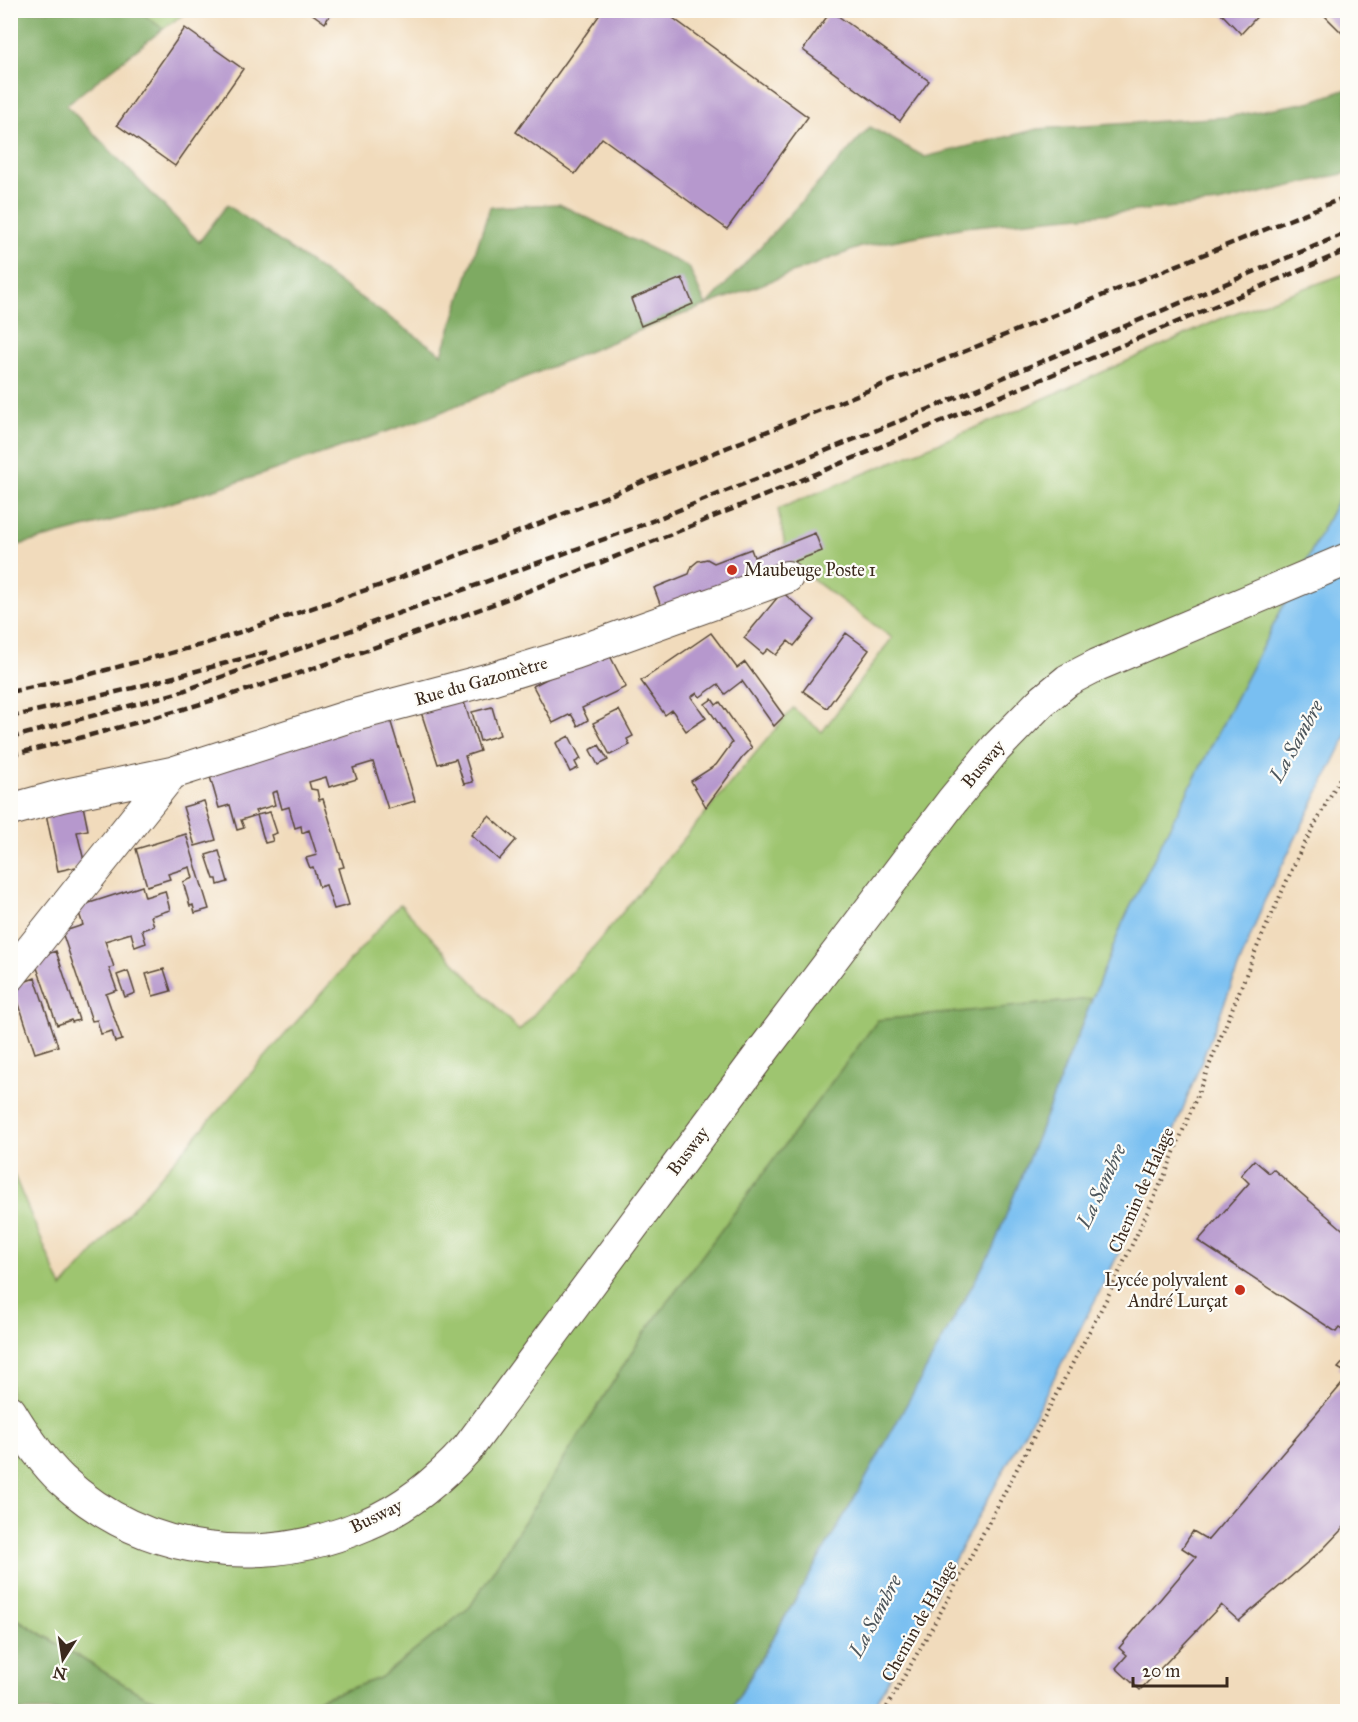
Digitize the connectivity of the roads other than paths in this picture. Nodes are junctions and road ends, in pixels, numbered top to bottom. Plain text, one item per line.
1 (1347, 559) edge
2 (787, 577) dead end
3 (172, 773) junction
4 (10, 810) edge
5 (10, 976) edge
6 (10, 1411) edge

1 - 6 street, Busway
2 - 3 street, Rue du Gazomètre
3 - 4 street, Rue du Gazomètre
3 - 5 street

